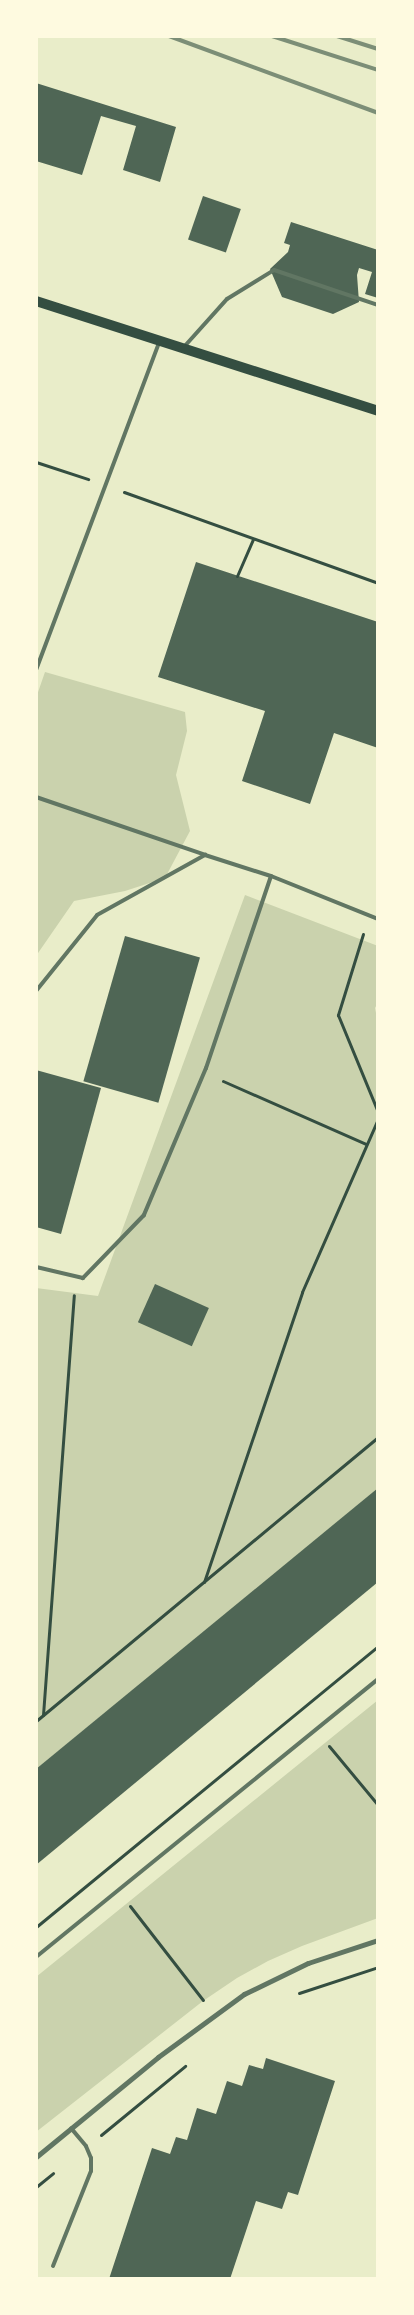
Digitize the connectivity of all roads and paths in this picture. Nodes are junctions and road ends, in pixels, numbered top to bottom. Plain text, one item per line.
1 (36, 302) edge
2 (378, 305) edge
3 (159, 342) junction
4 (182, 348) junction
5 (378, 411) edge
6 (36, 462) edge
7 (105, 485) junction
8 (253, 538) junction
9 (237, 576) dead end
10 (378, 583) edge
11 (36, 670) edge
12 (36, 797) edge
13 (205, 855) junction
14 (270, 876) junction
15 (369, 916) junction
16 (378, 919) edge
17 (36, 990) edge
18 (204, 1072) junction
19 (378, 1112) edge
20 (378, 1119) edge
21 (366, 1144) junction
22 (36, 1267) edge
23 (75, 1276) junction
24 (378, 1437) edge
25 (204, 1582) junction
26 (378, 1646) edge
27 (378, 1679) edge
28 (301, 1709) junction
29 (42, 1716) junction
30 (36, 1721) edge
31 (316, 1730) junction
32 (378, 1805) edge
33 (103, 1873) junction
34 (118, 1891) junction
35 (36, 1927) edge
36 (378, 1940) edge
37 (36, 1957) edge
38 (378, 1967) edge
39 (290, 1996) dead end
40 (214, 2015) junction
41 (189, 2063) dead end
42 (71, 2128) junction
43 (86, 2146) junction
44 (36, 2156) edge
45 (36, 2187) edge
46 (53, 2266) dead end

1 - 3 main road
2 - 4 lane
3 - 4 main road
3 - 7 lane
4 - 5 main road
6 - 7 path
7 - 8 path
7 - 11 lane
8 - 9 path
8 - 10 path
12 - 13 lane
13 - 14 lane
13 - 17 lane
14 - 15 lane
14 - 18 lane
15 - 16 lane
15 - 19 path
18 - 21 path
18 - 23 lane
20 - 21 path
21 - 25 path
22 - 23 lane
23 - 29 path
24 - 25 path
25 - 29 path
26 - 28 path
27 - 31 lane
28 - 31 path
28 - 33 path
29 - 30 path
31 - 32 path
31 - 34 lane
33 - 34 path
33 - 35 path
34 - 37 lane
34 - 40 path
36 - 40 street
38 - 39 path
40 - 42 street
41 - 43 path
42 - 43 lane
42 - 44 street
43 - 45 path
43 - 46 lane

